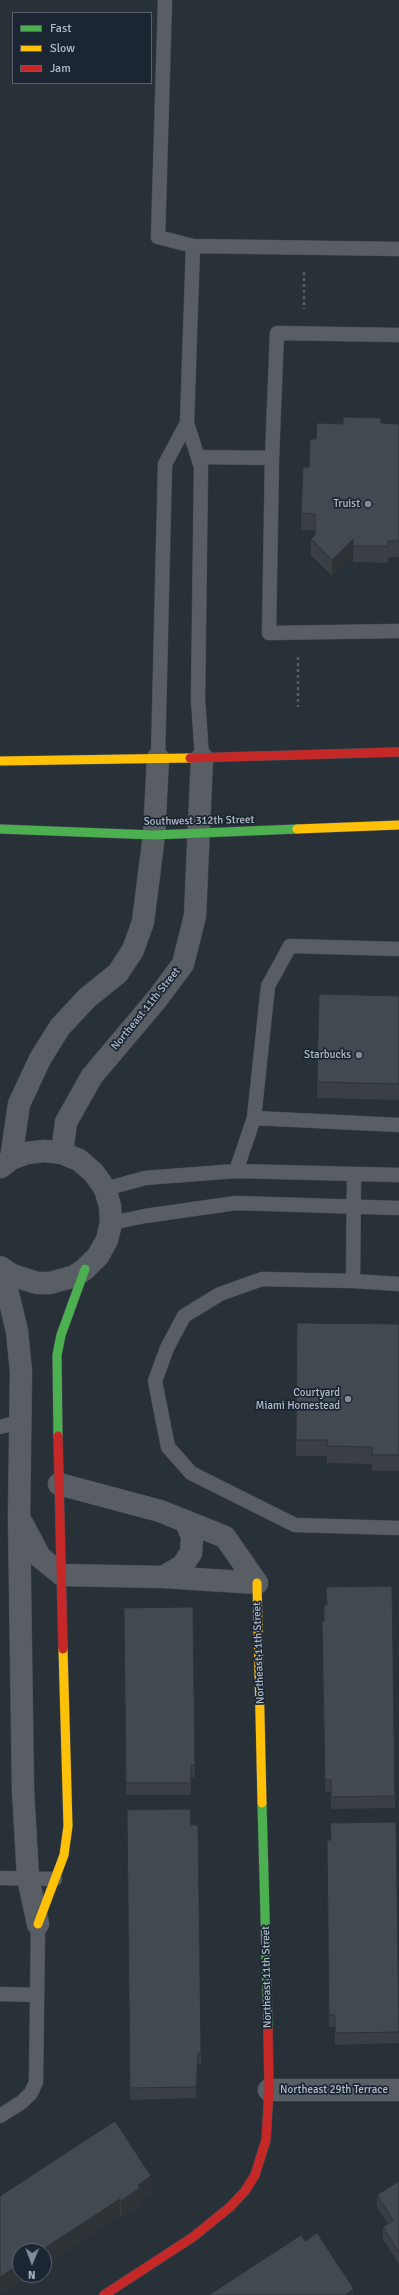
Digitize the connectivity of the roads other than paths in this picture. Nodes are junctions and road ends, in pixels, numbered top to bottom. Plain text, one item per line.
1 (165, 0) edge
2 (193, 246) junction
3 (399, 248) edge
4 (399, 335) edge
5 (187, 423) junction
6 (198, 457) junction
7 (272, 458) junction
8 (399, 631) edge
9 (399, 752) edge
10 (158, 758) junction
11 (202, 758) junction
12 (0, 761) edge
13 (399, 825) edge
14 (0, 830) edge
15 (199, 834) junction
16 (154, 835) junction
17 (399, 949) edge
18 (254, 1118) junction
19 (399, 1125) edge
20 (62, 1153) junction
21 (5, 1163) edge
22 (236, 1171) junction
23 (354, 1174) junction
24 (399, 1175) edge
25 (105, 1189) junction
26 (354, 1207) junction
27 (399, 1208) edge
28 (111, 1223) junction
29 (1, 1268) edge
30 (85, 1269) junction
31 (353, 1281) junction
32 (399, 1284) edge
33 (22, 1421) junction
34 (0, 1427) edge
35 (59, 1484) junction
36 (19, 1517) junction
37 (186, 1521) junction
38 (399, 1528) edge
39 (62, 1575) junction
40 (163, 1577) junction
41 (257, 1583) junction
42 (0, 1878) edge
43 (28, 1878) junction
44 (54, 1879) junction
45 (38, 1924) junction
46 (0, 1994) edge
47 (37, 1995) junction
48 (269, 2090) junction
49 (399, 2090) edge
50 (0, 2116) edge
51 (104, 2295) edge

1 - 2 lane
2 - 3 lane
2 - 5 lane
4 - 7 lane
5 - 6 lane
5 - 10 lane
6 - 7 lane
6 - 11 lane
7 - 8 lane
9 - 11 street
10 - 11 street
10 - 12 street
10 - 16 street
11 - 15 street, Northeast 11th Street
13 - 15 street, Southwest 312th Street
14 - 16 street, Southwest 312th Street
15 - 16 street, Southwest 312th Street
15 - 20 street, Northeast 11th Street
16 - 21 street
17 - 18 lane
18 - 19 lane
18 - 22 lane
20 - 21 street
20 - 25 street
22 - 23 lane
22 - 25 lane
23 - 24 lane
23 - 26 lane
25 - 28 street
26 - 27 lane
26 - 28 lane
26 - 31 lane
28 - 30 street
29 - 30 street
29 - 33 street
30 - 35 street
31 - 32 lane
31 - 38 lane
33 - 34 lane
33 - 36 street
35 - 37 street
35 - 39 street
36 - 39 street
36 - 43 street
37 - 40 street
37 - 41 street
39 - 40 street
39 - 44 street
40 - 41 street
41 - 48 street, Northeast 11th Street
42 - 43 lane
43 - 44 lane
43 - 45 street
44 - 45 street
45 - 47 lane
46 - 47 lane
47 - 50 lane
48 - 49 street, Northeast 29th Terrace
48 - 51 street, Northeast 11th Street

